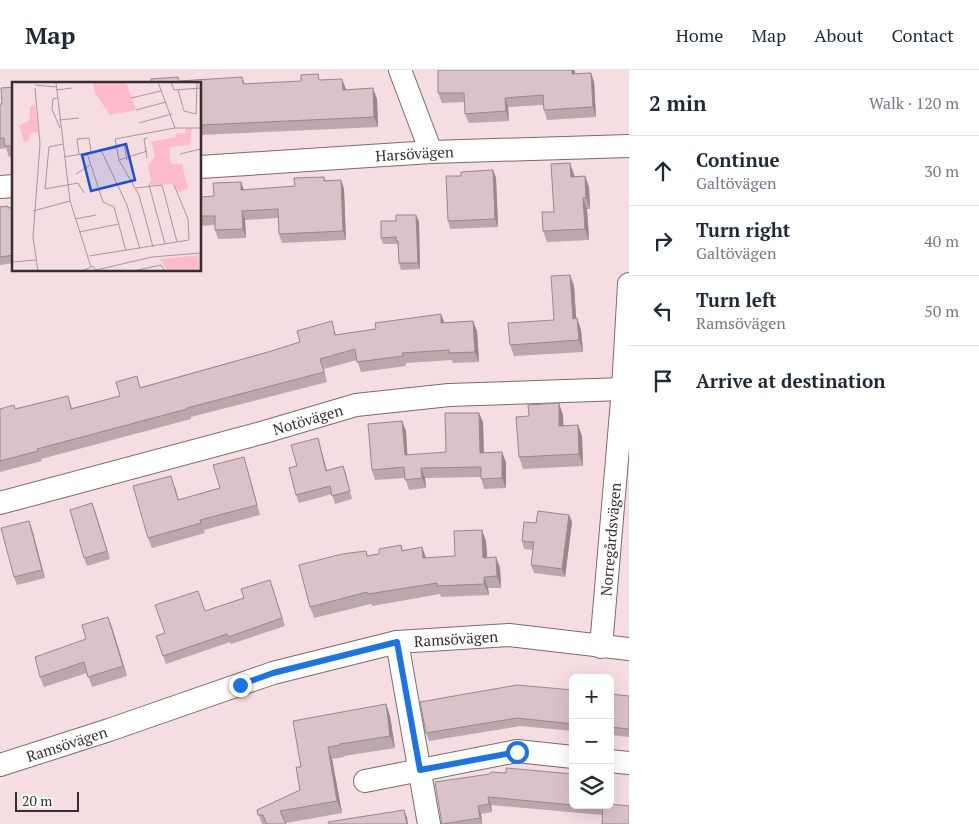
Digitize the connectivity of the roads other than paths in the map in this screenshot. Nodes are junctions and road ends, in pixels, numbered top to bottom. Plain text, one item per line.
1 (400, 70) edge
2 (629, 146) edge
3 (431, 152) junction
4 (201, 166) edge
5 (629, 284) edge
6 (623, 389) junction
7 (0, 503) edge
8 (397, 642) junction
9 (601, 646) junction
10 (629, 649) edge
11 (569, 757) edge
12 (614, 761) edge
13 (629, 763) edge
14 (0, 765) edge
15 (420, 770) junction
16 (365, 781) dead end
17 (429, 824) edge

1 - 3 street
2 - 3 street, Harsövägen
3 - 4 street, Harsövägen
5 - 6 street, Norregårdsvägen
6 - 7 street, Notövägen
6 - 9 street, Norregårdsvägen
8 - 9 street, Ramsövägen
8 - 14 street, Ramsövägen
8 - 15 street
9 - 10 street, Ramsövägen
11 - 15 street
12 - 13 street
15 - 16 street
15 - 17 street

